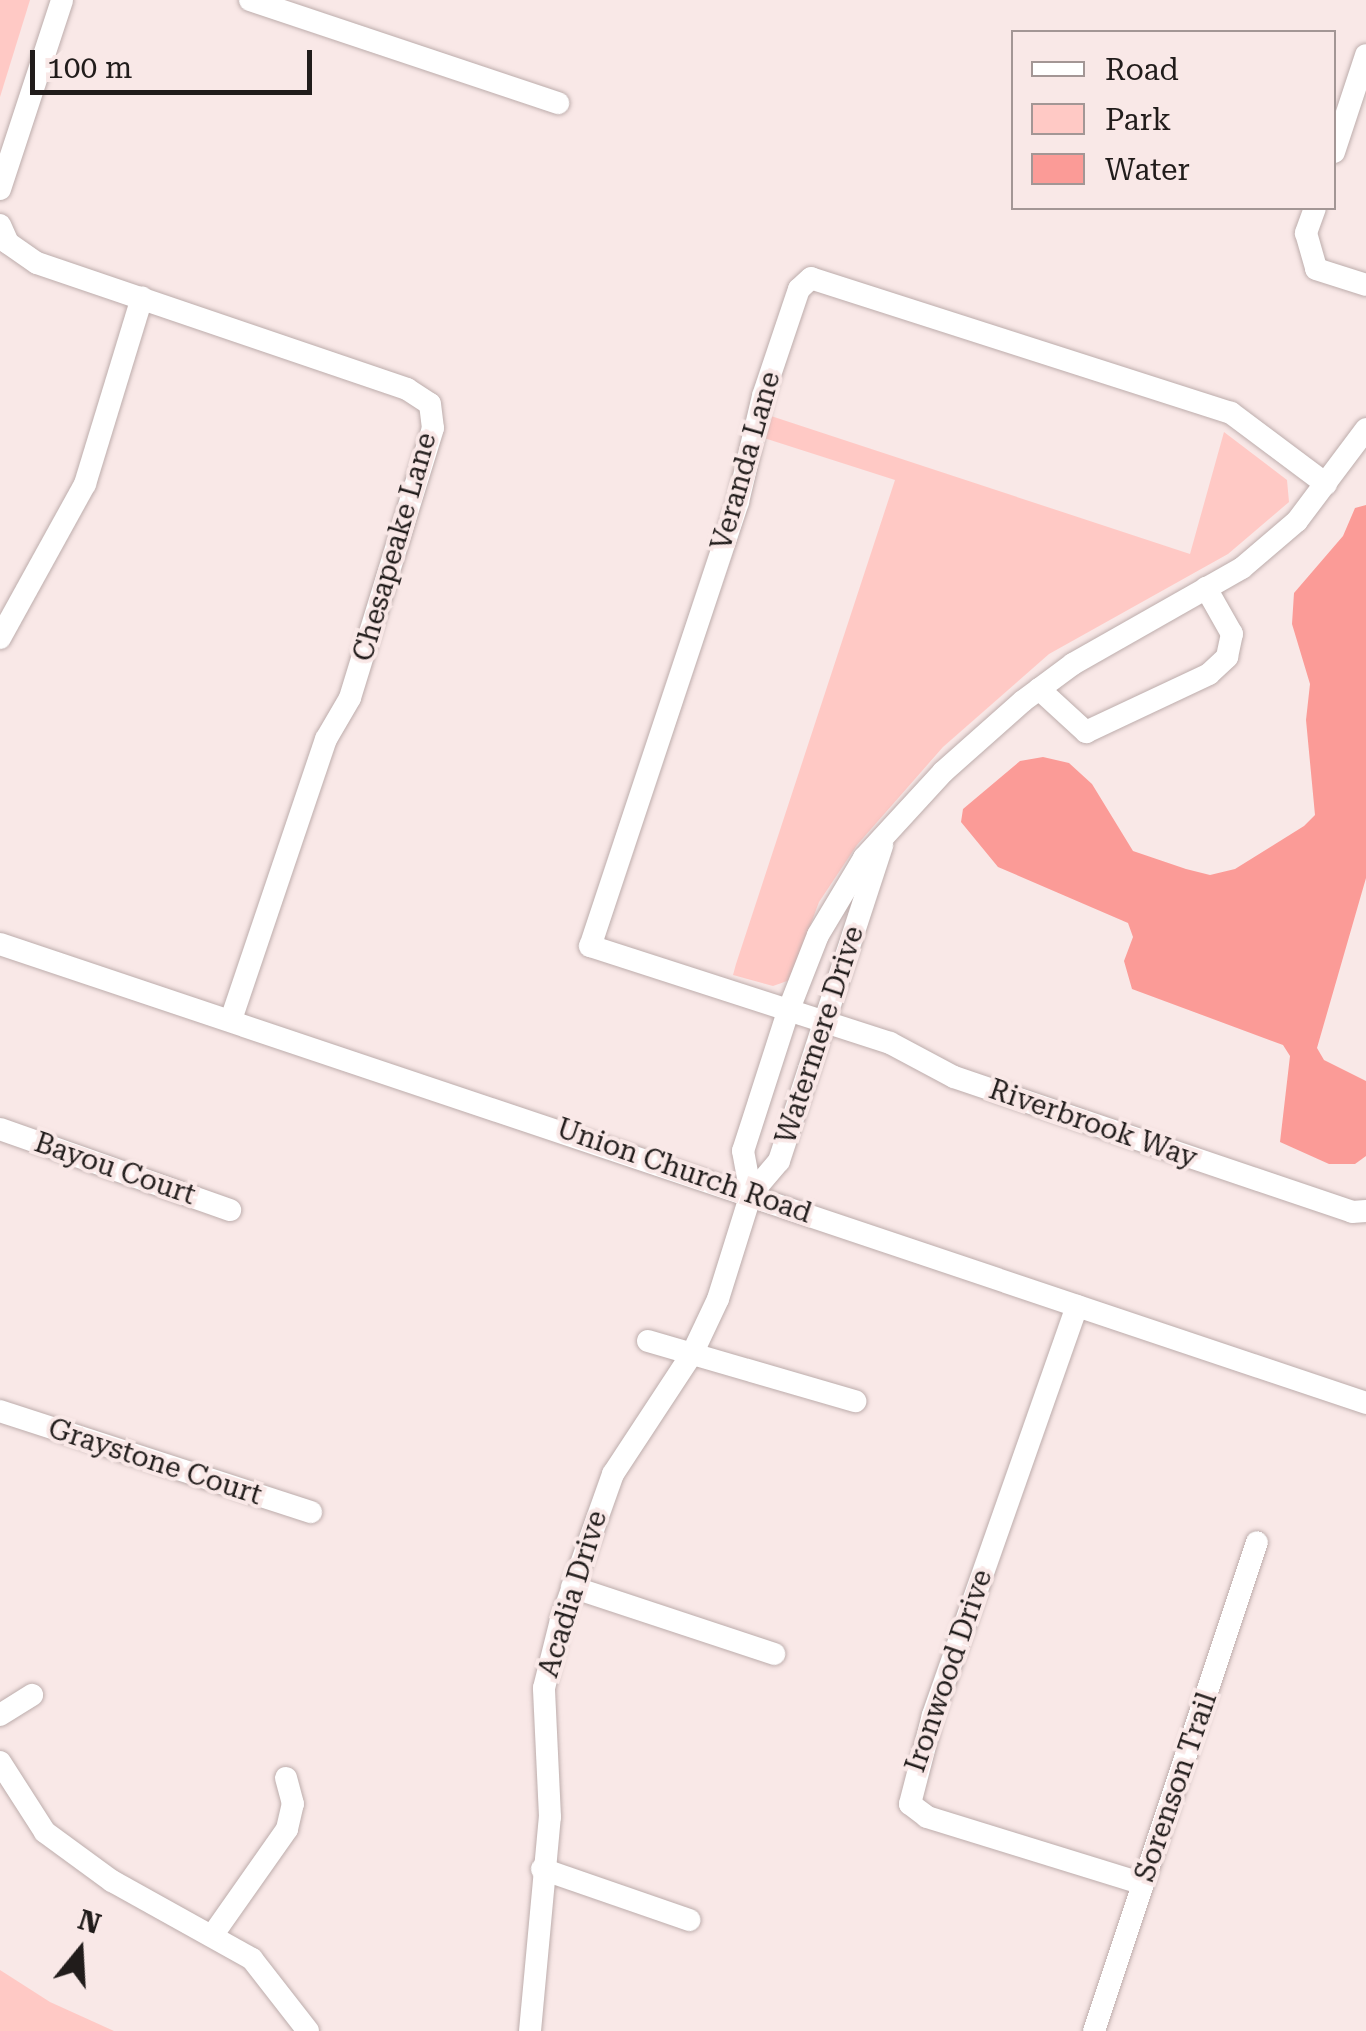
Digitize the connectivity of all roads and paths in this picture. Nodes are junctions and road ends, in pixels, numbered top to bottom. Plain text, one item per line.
1 (62, 0) edge
2 (250, 0) edge
3 (1366, 55) edge
4 (558, 103) dead end
5 (1336, 146) edge
6 (0, 189) edge
7 (1314, 210) edge
8 (0, 225) edge
9 (1366, 285) edge
10 (142, 298) junction
11 (1366, 429) edge
12 (1326, 484) junction
13 (1206, 588) junction
14 (0, 638) edge
15 (1039, 689) junction
16 (882, 845) junction
17 (0, 944) edge
18 (789, 1010) junction
19 (231, 1019) junction
20 (826, 1022) junction
21 (0, 1128) edge
22 (751, 1194) junction
23 (230, 1210) dead end
24 (1366, 1211) edge
25 (1077, 1306) junction
26 (648, 1342) dead end
27 (693, 1352) junction
28 (855, 1401) dead end
29 (1366, 1403) edge
30 (0, 1411) edge
31 (310, 1512) dead end
32 (1258, 1542) dead end
33 (572, 1587) junction
34 (774, 1654) dead end
35 (32, 1694) dead end
36 (0, 1716) edge
37 (0, 1762) edge
38 (286, 1778) dead end
39 (542, 1869) junction
40 (1143, 1884) junction
41 (689, 1920) dead end
42 (214, 1933) junction
43 (308, 2031) edge
44 (530, 2031) edge
45 (1094, 2031) edge

1 - 6 street
2 - 4 street
3 - 5 street
7 - 9 street
8 - 10 street, Chesapeake Lane
10 - 14 street
10 - 19 street, Chesapeake Lane
11 - 12 street, Watermere Drive
12 - 13 street, Watermere Drive
12 - 18 street, Veranda Lane
13 - 15 street, Watermere Drive
13 - 15 street
15 - 16 street, Watermere Drive
16 - 18 street, Watermere Drive
16 - 20 street, Watermere Drive
17 - 19 street, Union Church Road
18 - 20 street, Veranda Lane
18 - 22 street, Watermere Drive
19 - 22 street, Union Church Road
20 - 22 street, Watermere Drive
20 - 24 street, Riverbrook Way
21 - 23 street, Bayou Court
22 - 25 street, Union Church Road
22 - 27 street, Acadia Drive
25 - 29 street, Union Church Road
25 - 40 street, Ironwood Drive
26 - 27 street
27 - 28 street
27 - 33 street, Acadia Drive
30 - 31 street, Graystone Court
32 - 40 street, Sorenson Trail
33 - 34 street
33 - 39 street, Acadia Drive
35 - 36 street
37 - 42 street
38 - 42 street
39 - 41 street
39 - 44 street, Acadia Drive
40 - 45 street, Sorenson Trail
42 - 43 street

